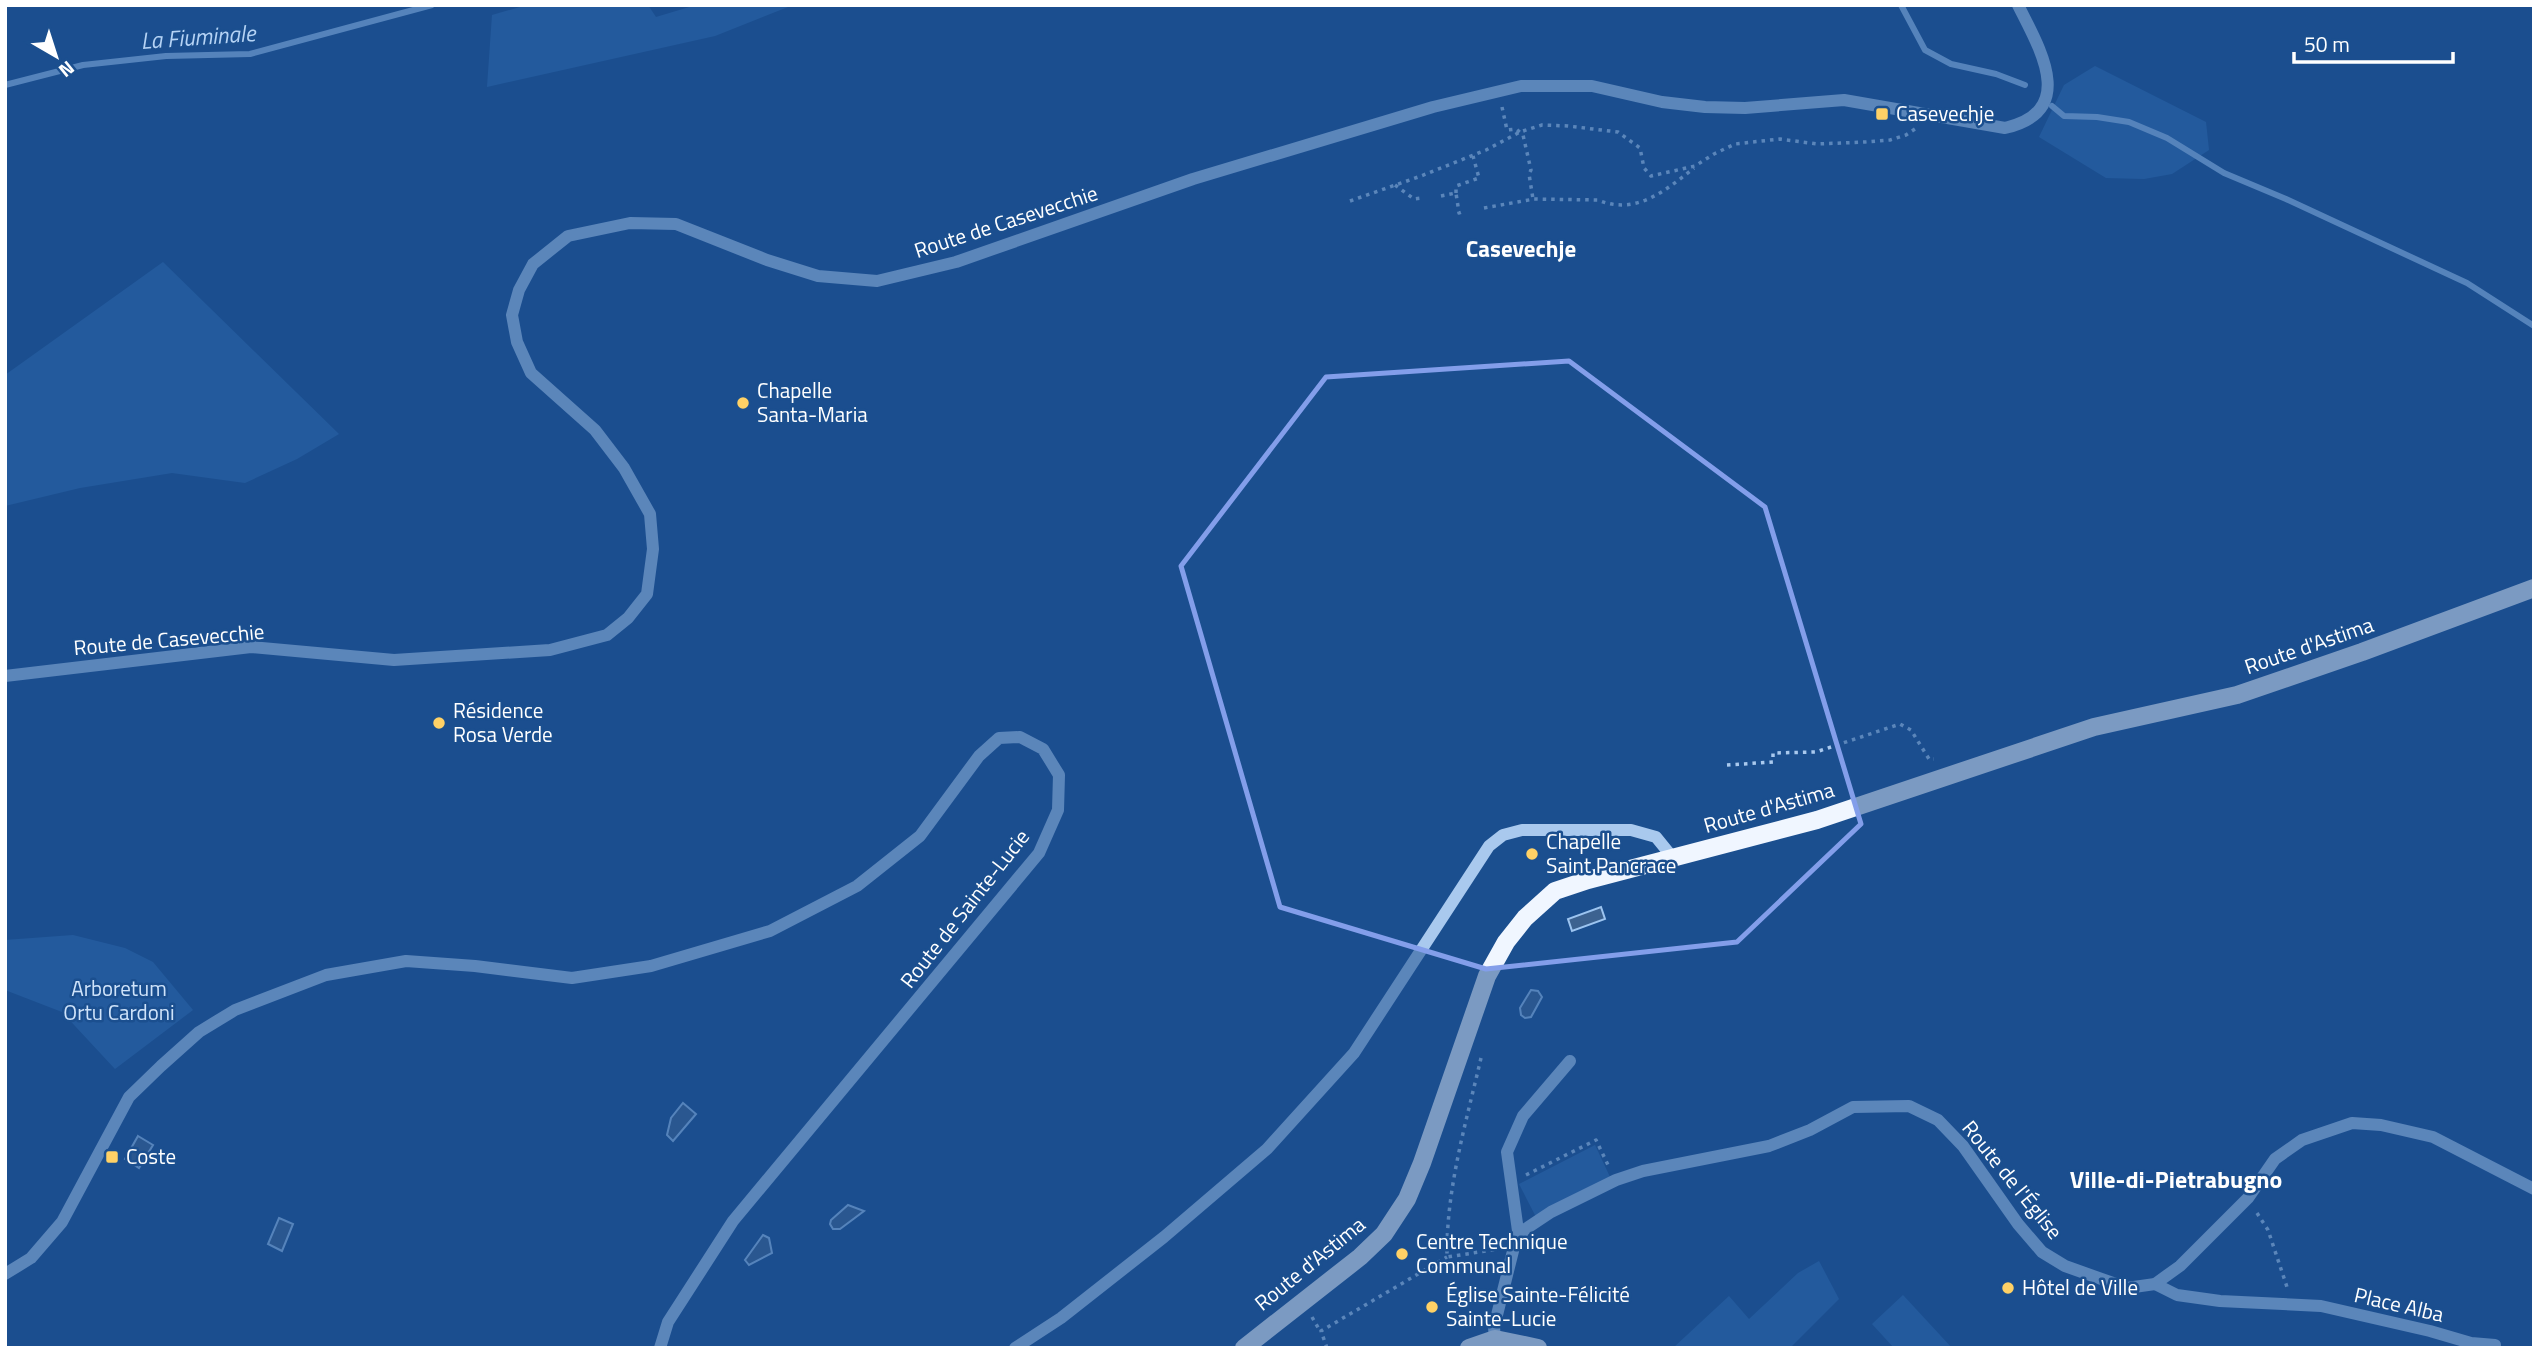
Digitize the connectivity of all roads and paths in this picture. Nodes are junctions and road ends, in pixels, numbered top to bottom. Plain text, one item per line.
1 (2018, 5) edge
2 (1499, 92) junction
3 (1520, 132) junction
4 (1906, 135) dead end
5 (1473, 156) junction
6 (1695, 166) junction
7 (1395, 186) junction
8 (1456, 192) junction
9 (1441, 196) dead end
10 (1422, 198) dead end
11 (1534, 199) junction
12 (1350, 201) dead end
13 (1484, 208) dead end
14 (1464, 211) dead end
15 (2534, 588) edge
16 (5, 676) edge
17 (1941, 758) dead end
18 (1727, 765) dead end
19 (1673, 858) junction
20 (1482, 1054) dead end
21 (1570, 1061) dead end
22 (1616, 1180) junction
23 (1512, 1182) junction
24 (2534, 1189) edge
25 (2248, 1198) junction
26 (1517, 1242) junction
27 (1447, 1256) junction
28 (5, 1273) edge
29 (2155, 1284) junction
30 (2293, 1305) junction
31 (1495, 1339) junction
32 (2495, 1345) dead end
33 (660, 1348) edge
34 (1015, 1348) edge
35 (1244, 1348) edge
36 (1327, 1348) edge
37 (1469, 1348) edge
38 (1538, 1348) edge

1 - 2 street, Route de Casevecchie
2 - 3 path
2 - 16 street, Route de Casevecchie
3 - 5 path
3 - 6 path
3 - 11 path
4 - 6 path
5 - 7 path
5 - 8 path
6 - 11 path
7 - 10 path
7 - 12 path
8 - 9 path
8 - 14 path
11 - 13 path
15 - 19 main road, Route d'Astima
17 - 18 path
19 - 34 street
19 - 35 main road, Route d'Astima
20 - 27 path
21 - 23 street
22 - 23 path
22 - 26 street, Route de l'Église
22 - 29 street, Route de l'Église
23 - 26 street
24 - 25 street
25 - 29 street
25 - 30 path
26 - 27 path
26 - 31 street
27 - 36 path
28 - 33 street, Route de Sainte-Lucie
29 - 30 street, Place Alba
30 - 32 street, Place Alba
31 - 37 main road
31 - 38 main road

